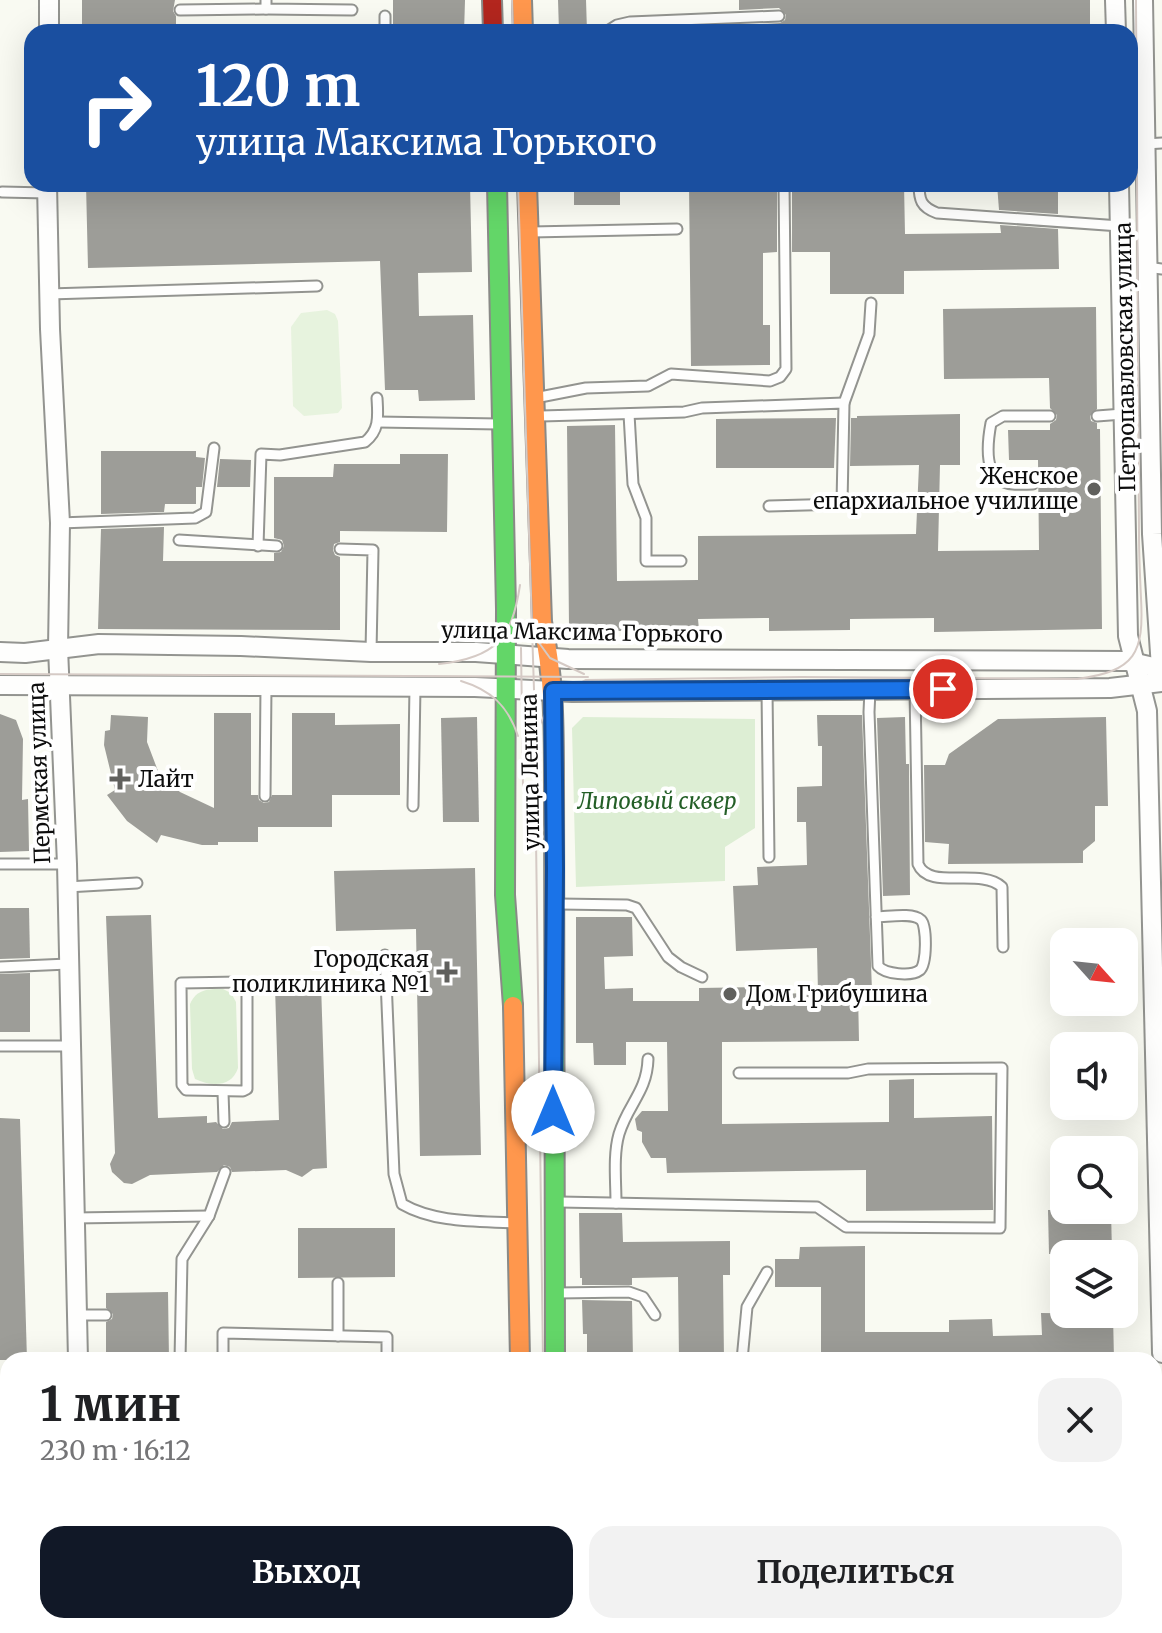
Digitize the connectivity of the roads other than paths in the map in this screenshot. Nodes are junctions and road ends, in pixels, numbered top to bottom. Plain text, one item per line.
1 (49, 0) edge
2 (492, 0) edge
3 (522, 0) edge
4 (1115, 0) edge
5 (1143, 0) edge
6 (266, 5) edge
7 (180, 10) dead end
8 (352, 10) dead end
9 (385, 16) dead end
10 (779, 16) dead end
11 (49, 24) edge
12 (385, 24) edge
13 (493, 24) edge
14 (523, 24) edge
15 (621, 24) edge
16 (1116, 24) edge
17 (1153, 144) edge
18 (24, 191) edge
19 (2, 192) dead end
20 (47, 192) edge
21 (497, 192) edge
22 (527, 192) edge
23 (784, 192) edge
24 (919, 192) edge
25 (1119, 192) edge
26 (1120, 226) junction
27 (677, 229) dead end
28 (528, 232) junction
29 (1154, 268) edge
30 (317, 286) dead end
31 (49, 294) junction
32 (871, 303) dead end
33 (377, 398) dead end
34 (844, 403) junction
35 (534, 408) junction
36 (629, 414) junction
37 (1123, 414) junction
38 (1050, 416) dead end
39 (1097, 416) dead end
40 (378, 422) junction
41 (502, 423) junction
42 (214, 448) dead end
43 (1033, 484) dead end
44 (906, 503) dead end
45 (842, 504) junction
46 (769, 506) dead end
47 (60, 523) junction
48 (179, 540) dead end
49 (258, 546) junction
50 (277, 546) dead end
51 (340, 549) dead end
52 (681, 561) dead end
53 (58, 648) junction
54 (0, 652) edge
55 (371, 652) junction
56 (506, 653) junction
57 (550, 658) junction
58 (1135, 662) junction
59 (1156, 677) edge
60 (0, 685) edge
61 (60, 686) junction
62 (266, 686) junction
63 (415, 687) junction
64 (505, 688) junction
65 (915, 689) junction
66 (767, 690) junction
67 (870, 690) junction
68 (553, 691) junction
69 (265, 796) dead end
70 (413, 806) dead end
71 (1156, 806) edge
72 (769, 857) dead end
73 (0, 864) edge
74 (67, 864) junction
75 (137, 883) dead end
76 (67, 887) junction
77 (1157, 898) edge
78 (555, 904) junction
79 (876, 917) junction
80 (1003, 947) dead end
81 (385, 955) dead end
82 (68, 964) junction
83 (0, 967) edge
84 (702, 977) dead end
85 (0, 1046) edge
86 (70, 1046) junction
87 (648, 1059) dead end
88 (739, 1073) dead end
89 (223, 1092) junction
90 (1160, 1116) edge
91 (224, 1122) dead end
92 (225, 1172) dead end
93 (553, 1202) junction
94 (616, 1203) junction
95 (209, 1216) junction
96 (74, 1218) junction
97 (518, 1224) junction
98 (767, 1272) dead end
99 (338, 1283) dead end
100 (554, 1293) junction
101 (77, 1315) junction
102 (106, 1315) dead end
103 (655, 1315) dead end
104 (338, 1336) junction
105 (78, 1352) edge
106 (180, 1352) edge
107 (223, 1352) edge
108 (387, 1352) edge
109 (520, 1352) edge
110 (555, 1352) edge
111 (743, 1352) edge
112 (1162, 1352) edge

1 - 11 street
2 - 13 main road
3 - 14 main road
4 - 16 street
5 - 17 street, Петропавловская улица
6 - 7 lane
6 - 8 lane
9 - 12 lane
10 - 15 lane
17 - 29 street, Петропавловская улица
18 - 19 lane
20 - 31 street, Пермская улица
21 - 41 main road, улица Ленина
22 - 28 main road, улица Ленина
23 - 35 lane
24 - 26 lane
25 - 26 street, Петропавловская улица
26 - 37 street, Петропавловская улица
27 - 28 lane
28 - 35 main road, улица Ленина
29 - 59 street, Петропавловская улица
30 - 31 lane
31 - 47 street, Пермская улица
32 - 34 lane
33 - 40 lane
34 - 36 lane
34 - 45 lane
35 - 36 lane
35 - 57 main road, улица Ленина
36 - 52 lane
37 - 39 lane
37 - 58 street, Петропавловская улица
38 - 43 lane
40 - 41 lane
40 - 49 lane
41 - 56 main road, улица Ленина
42 - 47 lane
44 - 45 lane
45 - 46 lane
47 - 53 street, Пермская улица
48 - 49 lane
49 - 50 lane
51 - 55 lane
53 - 54 street, улица Максима Горького
53 - 55 street, улица Максима Горького
53 - 61 street, Пермская улица
55 - 56 street, улица Максима Горького
56 - 57 street, улица Максима Горького
56 - 64 main road, улица Ленина
57 - 58 street, улица Максима Горького
57 - 68 main road, улица Ленина
58 - 59 street, улица Максима Горького
59 - 65 street
59 - 71 street, Петропавловская улица
60 - 61 street
61 - 62 street
61 - 74 street, Пермская улица
62 - 63 street
62 - 69 lane
63 - 64 street
63 - 70 lane
64 - 68 street
64 - 97 main road, улица Ленина
65 - 67 street
65 - 80 lane
66 - 67 street
66 - 68 street
66 - 72 lane
67 - 79 lane
68 - 78 main road, улица Ленина
71 - 77 street, Петропавловская улица
73 - 74 lane
74 - 76 street, Пермская улица
75 - 76 lane
76 - 82 street, Пермская улица
77 - 90 street, Петропавловская улица
78 - 84 lane
78 - 93 main road, улица Ленина
79 - 79 lane
81 - 97 lane
82 - 83 lane
82 - 86 street, Пермская улица
85 - 86 lane
86 - 96 street, Пермская улица
87 - 94 lane
88 - 94 lane
89 - 89 lane
89 - 91 lane
90 - 112 street, Петропавловская улица
92 - 95 lane
93 - 94 lane
93 - 100 main road, улица Ленина
95 - 96 lane
95 - 106 lane
96 - 101 street, Пермская улица
97 - 109 main road, улица Ленина
98 - 111 lane
99 - 104 lane
100 - 103 lane
100 - 110 main road, улица Ленина
101 - 102 lane
101 - 105 street, Пермская улица
104 - 107 lane
104 - 108 lane

